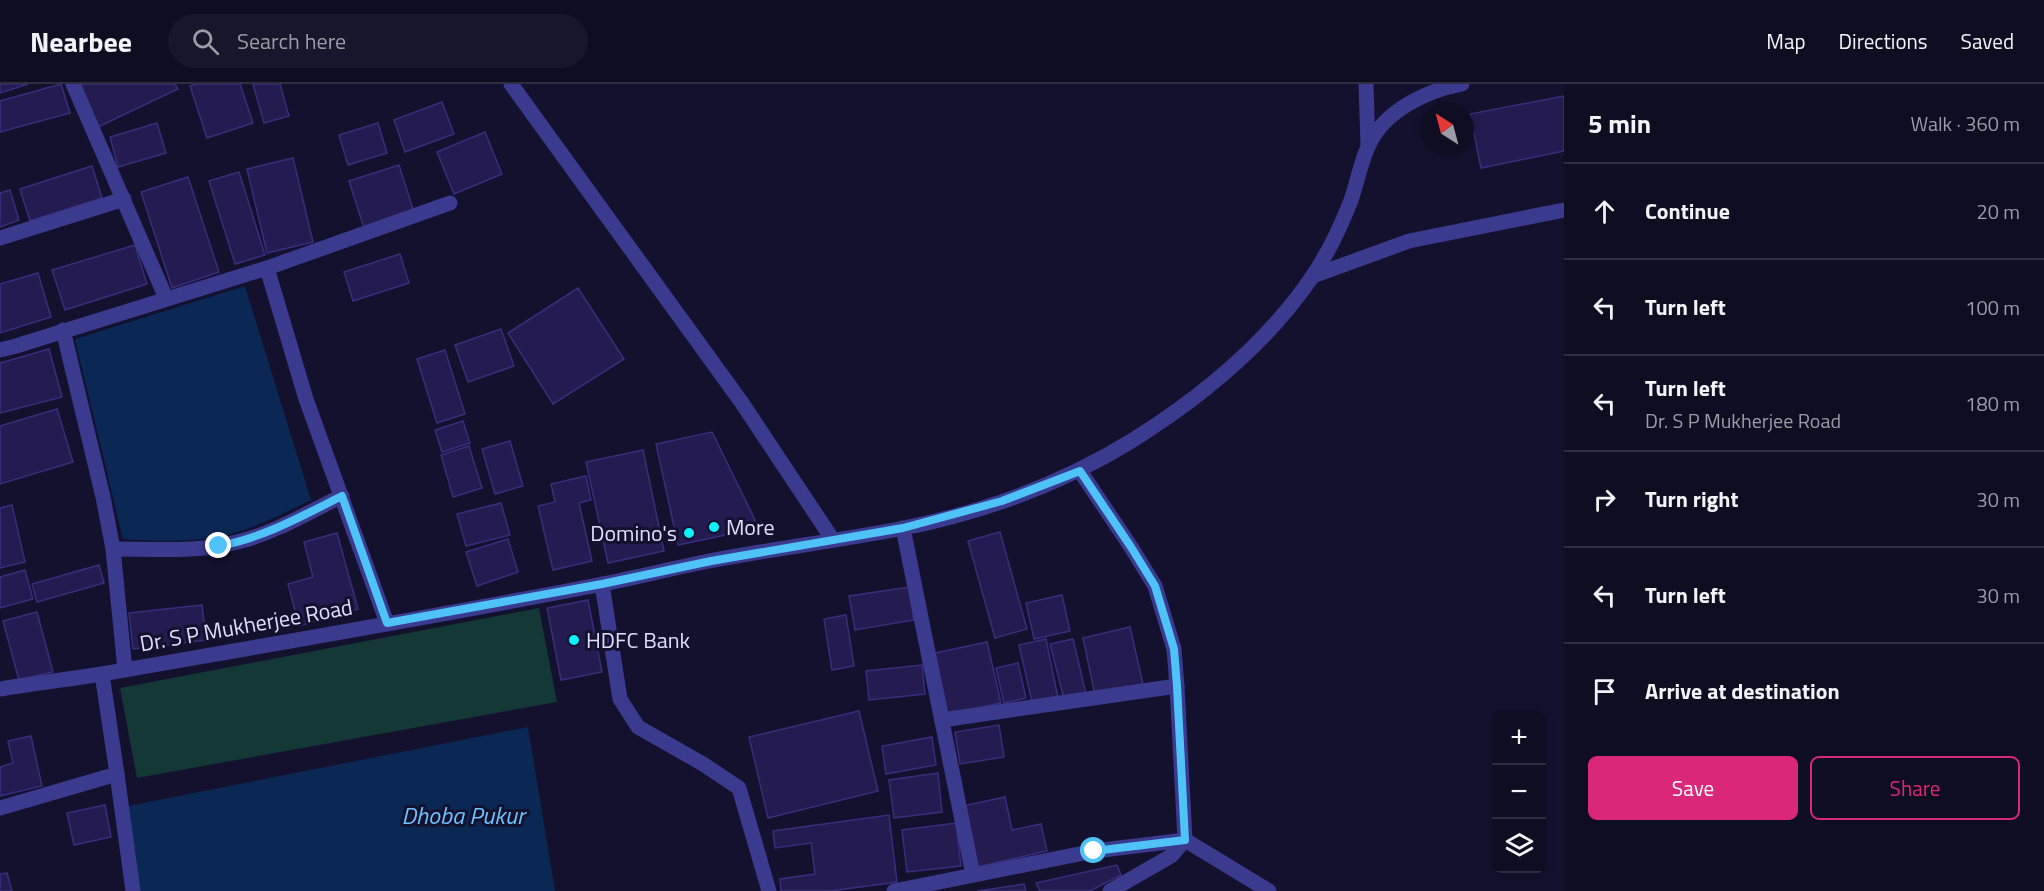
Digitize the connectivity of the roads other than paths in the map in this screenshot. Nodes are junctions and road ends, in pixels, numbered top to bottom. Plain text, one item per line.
1 (73, 84) edge
2 (511, 84) edge
3 (1366, 84) edge
4 (1462, 84) edge
5 (1368, 146) junction
6 (124, 199) junction
7 (450, 203) dead end
8 (1564, 210) edge
9 (0, 238) edge
10 (267, 268) junction
11 (1313, 276) junction
12 (166, 298) junction
13 (63, 330) junction
14 (0, 350) edge
15 (1080, 471) junction
16 (342, 496) junction
17 (903, 528) junction
18 (832, 540) junction
19 (113, 549) junction
20 (602, 584) junction
21 (387, 623) junction
22 (125, 670) junction
23 (102, 674) junction
24 (1177, 686) junction
25 (0, 689) edge
26 (942, 720) junction
27 (117, 774) junction
28 (0, 808) edge
29 (1185, 840) junction
30 (973, 875) junction
31 (133, 891) edge
32 (769, 891) edge
33 (894, 891) edge
34 (1110, 891) edge
35 (1269, 891) edge

1 - 6 street
2 - 18 street
3 - 5 street
4 - 5 street
5 - 11 street, Dr. S P Mukherjee Road
6 - 9 street
6 - 12 street
7 - 10 street
8 - 11 street
10 - 12 street
10 - 16 street
11 - 15 street, Dr. S P Mukherjee Road
12 - 13 street
13 - 14 street
13 - 19 street
15 - 17 street, Dr. S P Mukherjee Road
15 - 24 street
16 - 19 street
16 - 21 street
17 - 18 street, Dr. S P Mukherjee Road
17 - 26 street
18 - 20 street, Dr. S P Mukherjee Road
19 - 22 street
20 - 21 street, Dr. S P Mukherjee Road
20 - 32 street
21 - 22 street, Dr. S P Mukherjee Road
22 - 23 street, Dr. S P Mukherjee Road
23 - 25 street, Dr. S P Mukherjee Road
23 - 27 street
24 - 26 street
24 - 29 street
26 - 30 street
27 - 28 street
27 - 31 street
29 - 30 street
29 - 34 street
29 - 35 street
30 - 33 street

